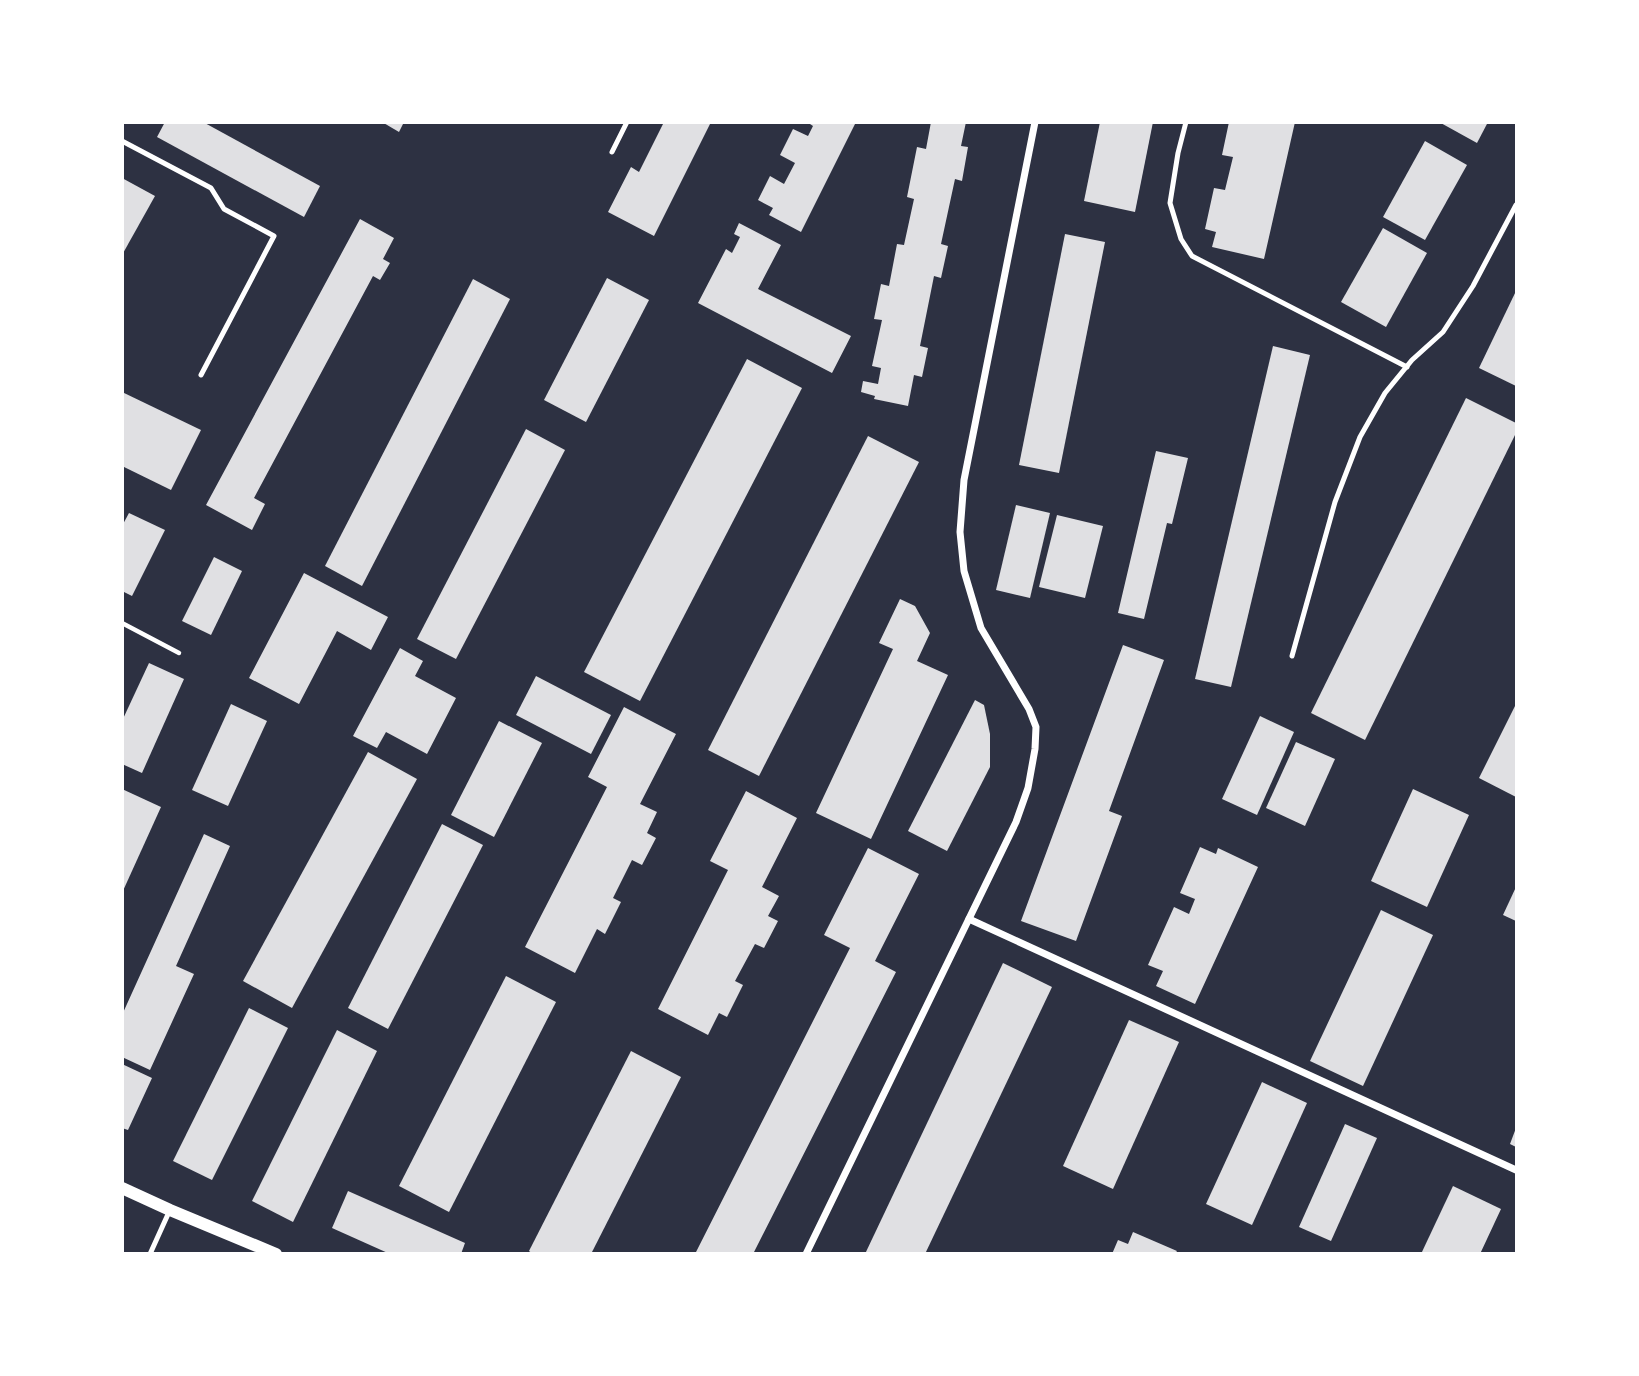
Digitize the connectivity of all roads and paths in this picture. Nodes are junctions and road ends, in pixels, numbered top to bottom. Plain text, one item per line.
1 (627, 122) edge
2 (1035, 122) edge
3 (1186, 122) edge
4 (122, 141) edge
5 (612, 152) dead end
6 (1517, 205) edge
7 (1407, 367) junction
8 (201, 375) dead end
9 (122, 623) edge
10 (179, 653) dead end
11 (1292, 656) dead end
12 (969, 919) junction
13 (1517, 1170) edge
14 (122, 1188) edge
15 (170, 1210) junction
16 (150, 1254) edge
17 (276, 1254) edge
18 (806, 1254) edge

1 - 5 lane
2 - 12 street
3 - 7 lane
4 - 8 lane
6 - 7 lane
7 - 11 lane
9 - 10 path
12 - 13 street
12 - 18 street
14 - 15 street
15 - 16 lane
15 - 17 street

